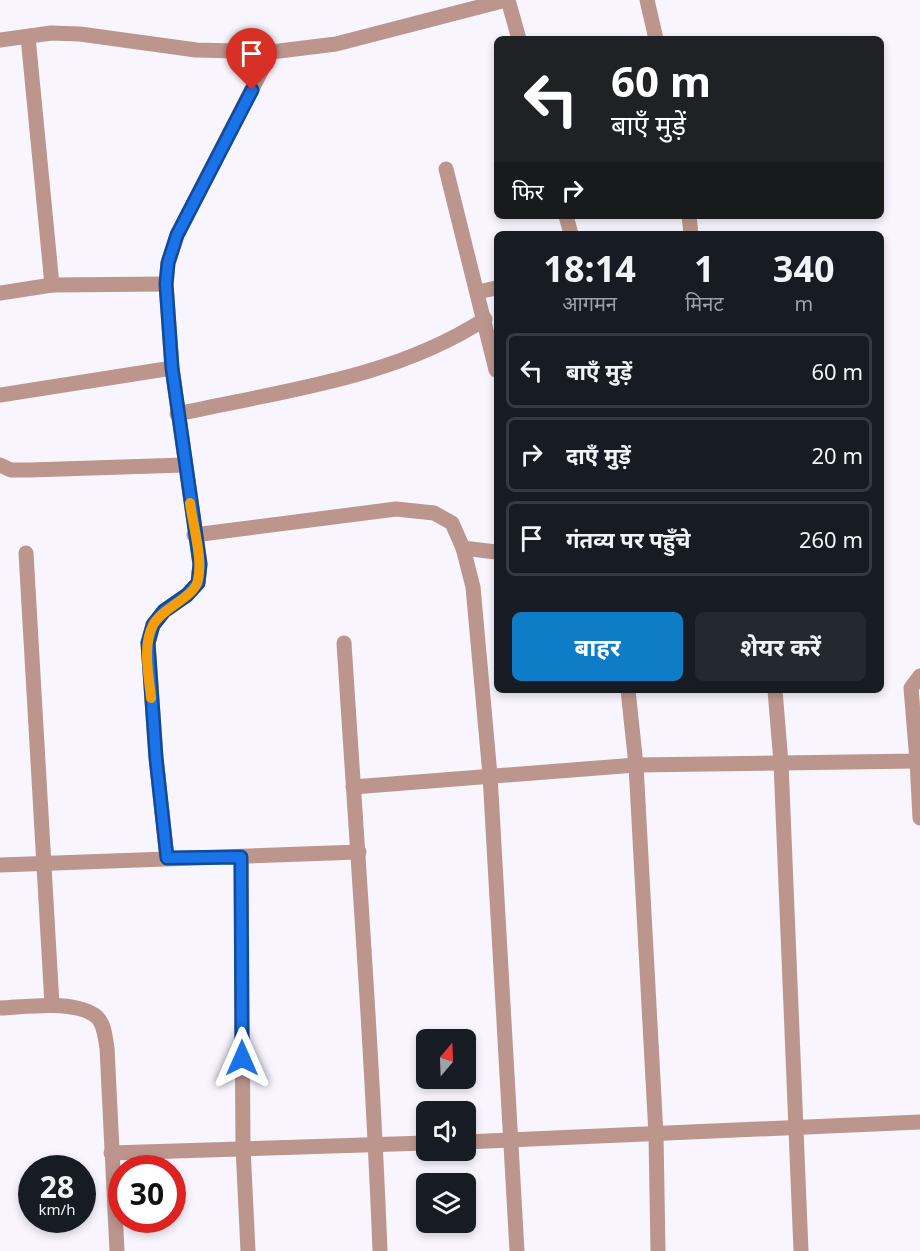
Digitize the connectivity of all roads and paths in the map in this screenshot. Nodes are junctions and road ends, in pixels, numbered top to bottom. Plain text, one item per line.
1 (507, 0) edge
2 (646, 0) edge
3 (28, 36) junction
4 (518, 36) edge
5 (655, 36) edge
6 (0, 40) edge
7 (271, 52) junction
8 (446, 169) dead end
9 (166, 284) junction
10 (52, 285) junction
11 (494, 288) edge
12 (478, 292) junction
13 (0, 293) edge
14 (485, 319) junction
15 (494, 361) edge
16 (172, 368) junction
17 (0, 395) edge
18 (177, 414) junction
19 (184, 465) junction
20 (4, 469) edge
21 (194, 535) junction
22 (463, 548) junction
23 (494, 552) edge
24 (26, 553) dead end
25 (344, 643) dead end
26 (920, 676) edge
27 (628, 693) edge
28 (776, 693) edge
29 (917, 761) junction
30 (781, 763) junction
31 (636, 765) junction
32 (490, 775) junction
33 (353, 787) junction
34 (920, 818) edge
35 (359, 852) junction
36 (241, 857) junction
37 (167, 858) junction
38 (44, 864) junction
39 (0, 865) edge
40 (52, 1005) junction
41 (0, 1008) edge
42 (920, 1122) edge
43 (796, 1126) junction
44 (656, 1135) junction
45 (512, 1140) junction
46 (476, 1142) edge
47 (416, 1144) edge
48 (376, 1146) junction
49 (243, 1147) junction
50 (111, 1153) junction
51 (117, 1251) edge
52 (248, 1251) edge
53 (380, 1251) edge
54 (517, 1251) edge
55 (658, 1251) edge
56 (801, 1251) edge

1 - 4 street
1 - 7 street
2 - 5 street
3 - 6 street
3 - 7 street
3 - 10 street
7 - 9 street
8 - 12 street
9 - 10 street
9 - 16 street
10 - 13 street
11 - 12 street
12 - 14 street
14 - 15 street
14 - 18 street
16 - 17 street
16 - 18 street
18 - 19 street
19 - 20 street
19 - 21 street
21 - 22 street
21 - 37 street
22 - 23 street
22 - 32 street
24 - 38 street
25 - 33 street
26 - 29 street
27 - 31 street
28 - 30 street
29 - 30 street
29 - 34 street
30 - 31 street
30 - 43 street
31 - 32 street
31 - 44 street
32 - 33 street
32 - 45 street
33 - 35 street
35 - 36 street
35 - 48 street
36 - 37 street
36 - 49 street
37 - 38 street
38 - 39 street
38 - 40 street
40 - 41 street
40 - 50 street
42 - 43 street
43 - 44 street
43 - 56 street
44 - 45 street
44 - 55 street
45 - 46 street
45 - 54 street
47 - 48 street
48 - 49 street
48 - 53 street
49 - 50 street
49 - 52 street
50 - 51 street

